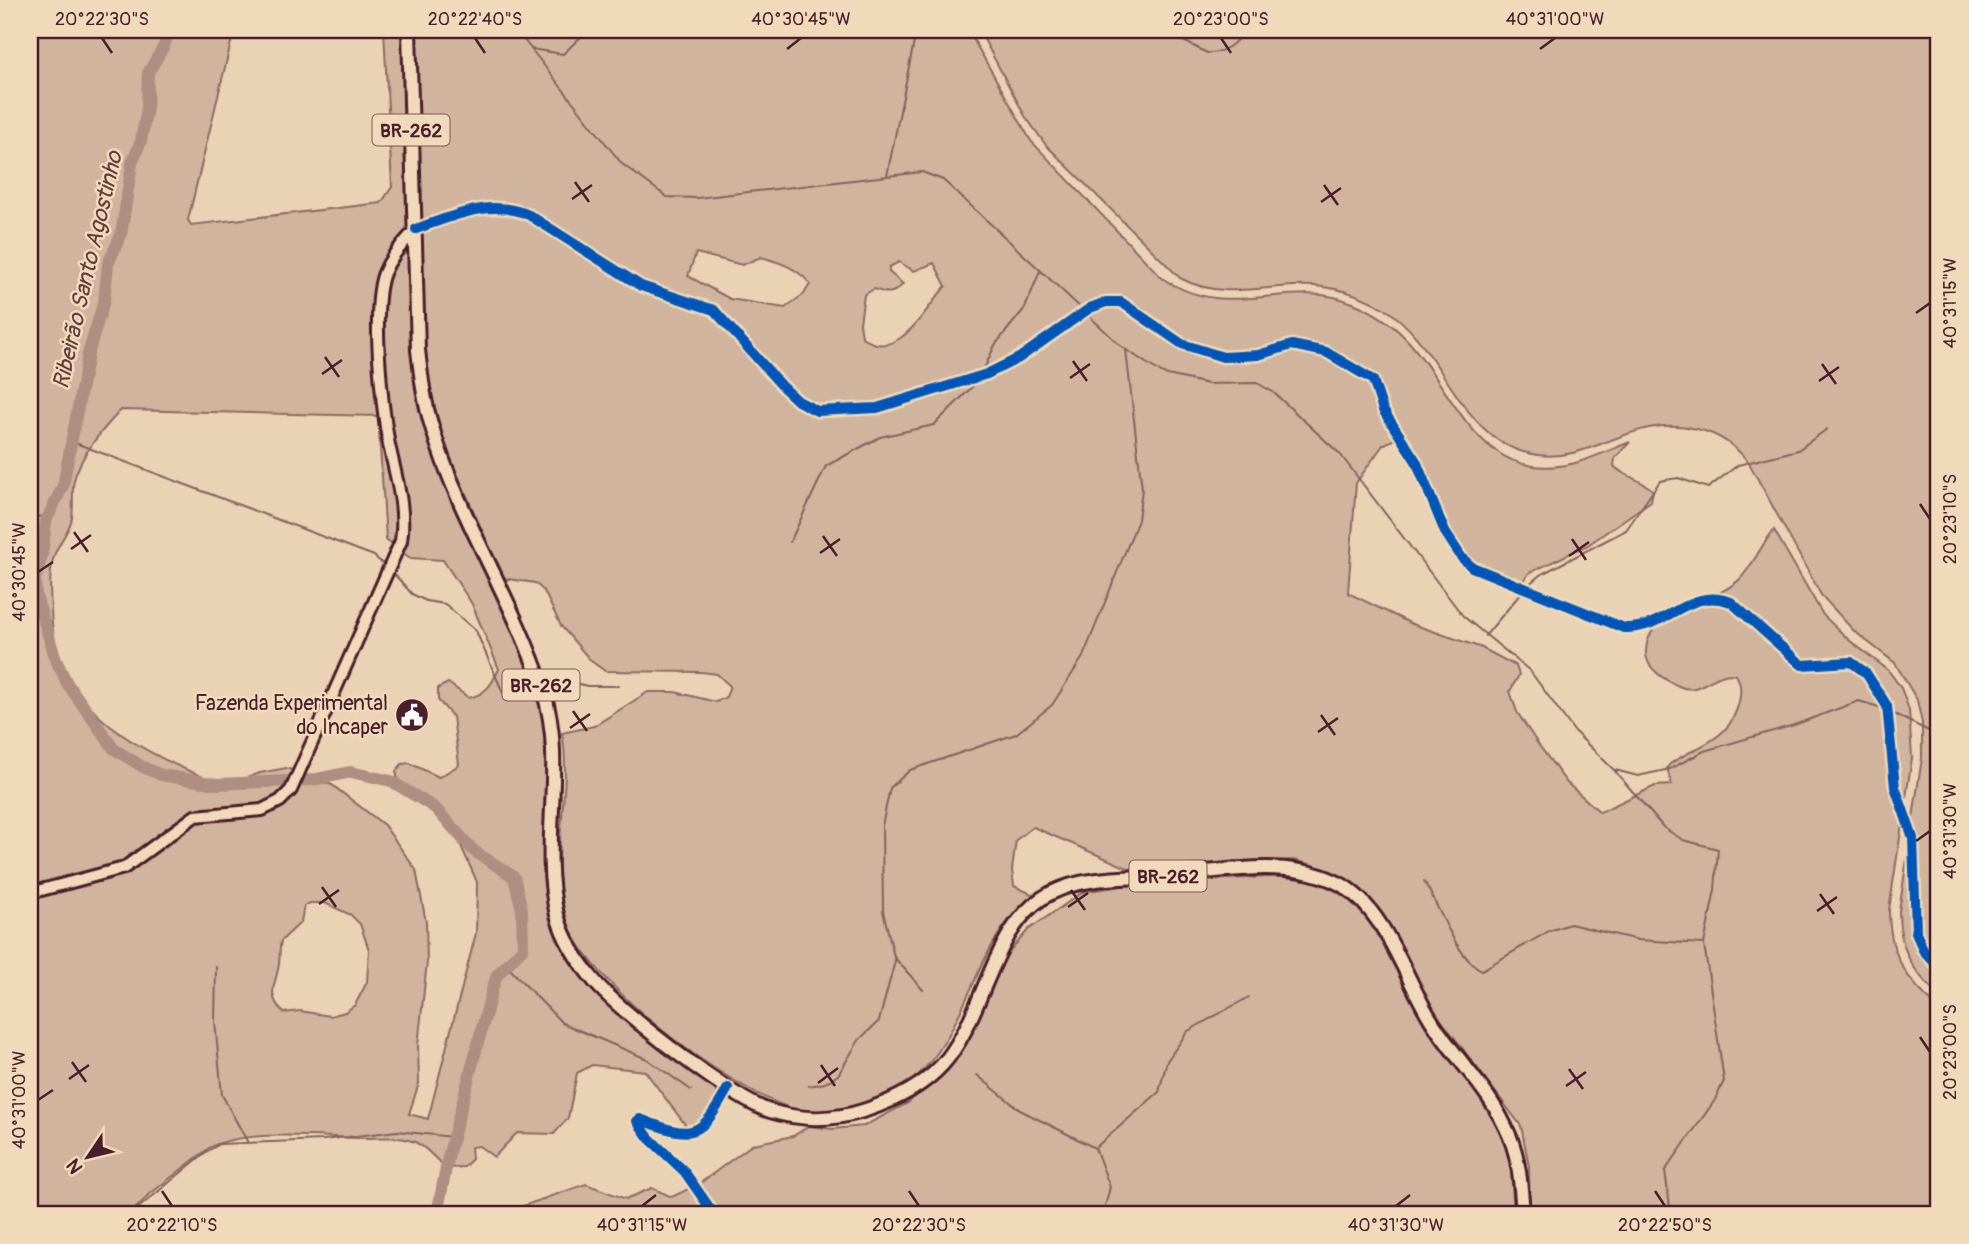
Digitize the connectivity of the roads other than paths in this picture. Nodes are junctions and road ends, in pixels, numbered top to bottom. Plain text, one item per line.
1 (409, 30) edge
2 (416, 229) junction
3 (30, 893) edge
4 (1939, 967) edge
5 (728, 1088) junction
6 (714, 1214) edge
7 (1523, 1214) edge

1 - 2 highway, BR-262
2 - 3 main road
2 - 4 street
2 - 5 highway, BR-262
5 - 6 street
5 - 7 highway, BR-262

